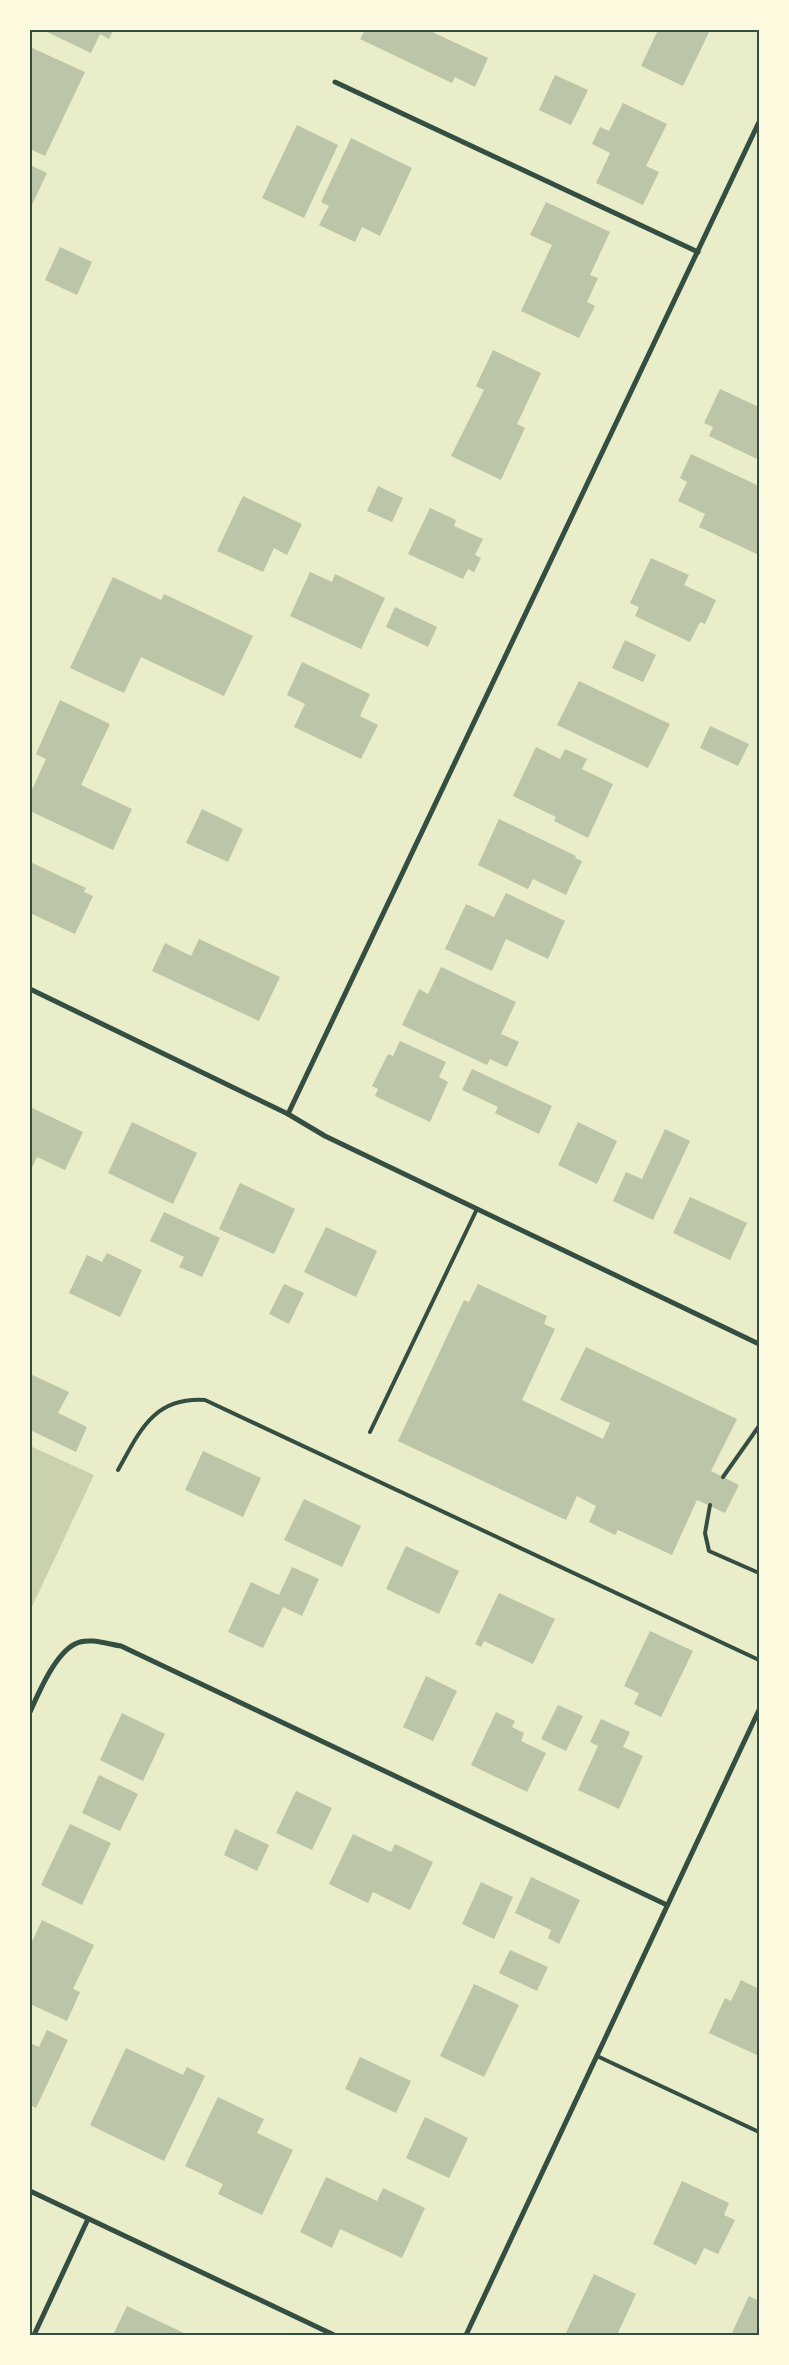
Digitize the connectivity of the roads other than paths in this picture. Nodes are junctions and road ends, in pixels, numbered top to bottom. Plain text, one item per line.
1 (335, 82) dead end
2 (759, 122) edge
3 (698, 252) junction
4 (30, 989) edge
5 (288, 1114) junction
6 (477, 1209) junction
7 (759, 1344) edge
8 (759, 1426) edge
9 (370, 1432) dead end
10 (118, 1470) dead end
11 (723, 1477) dead end
12 (710, 1505) dead end
13 (759, 1573) edge
14 (759, 1660) edge
15 (759, 1710) edge
16 (30, 1712) edge
17 (667, 1905) junction
18 (597, 2056) junction
19 (759, 2132) edge
20 (30, 2191) edge
21 (88, 2219) junction
22 (34, 2335) edge
23 (334, 2335) edge
24 (466, 2335) edge

1 - 3 street
2 - 3 street
3 - 5 street
4 - 5 street
5 - 6 street
6 - 7 street
6 - 9 lane
8 - 11 lane
10 - 14 lane
12 - 13 lane
15 - 17 street
16 - 17 street
17 - 18 street
18 - 19 lane
18 - 24 street
20 - 21 street
21 - 22 street
21 - 23 street

